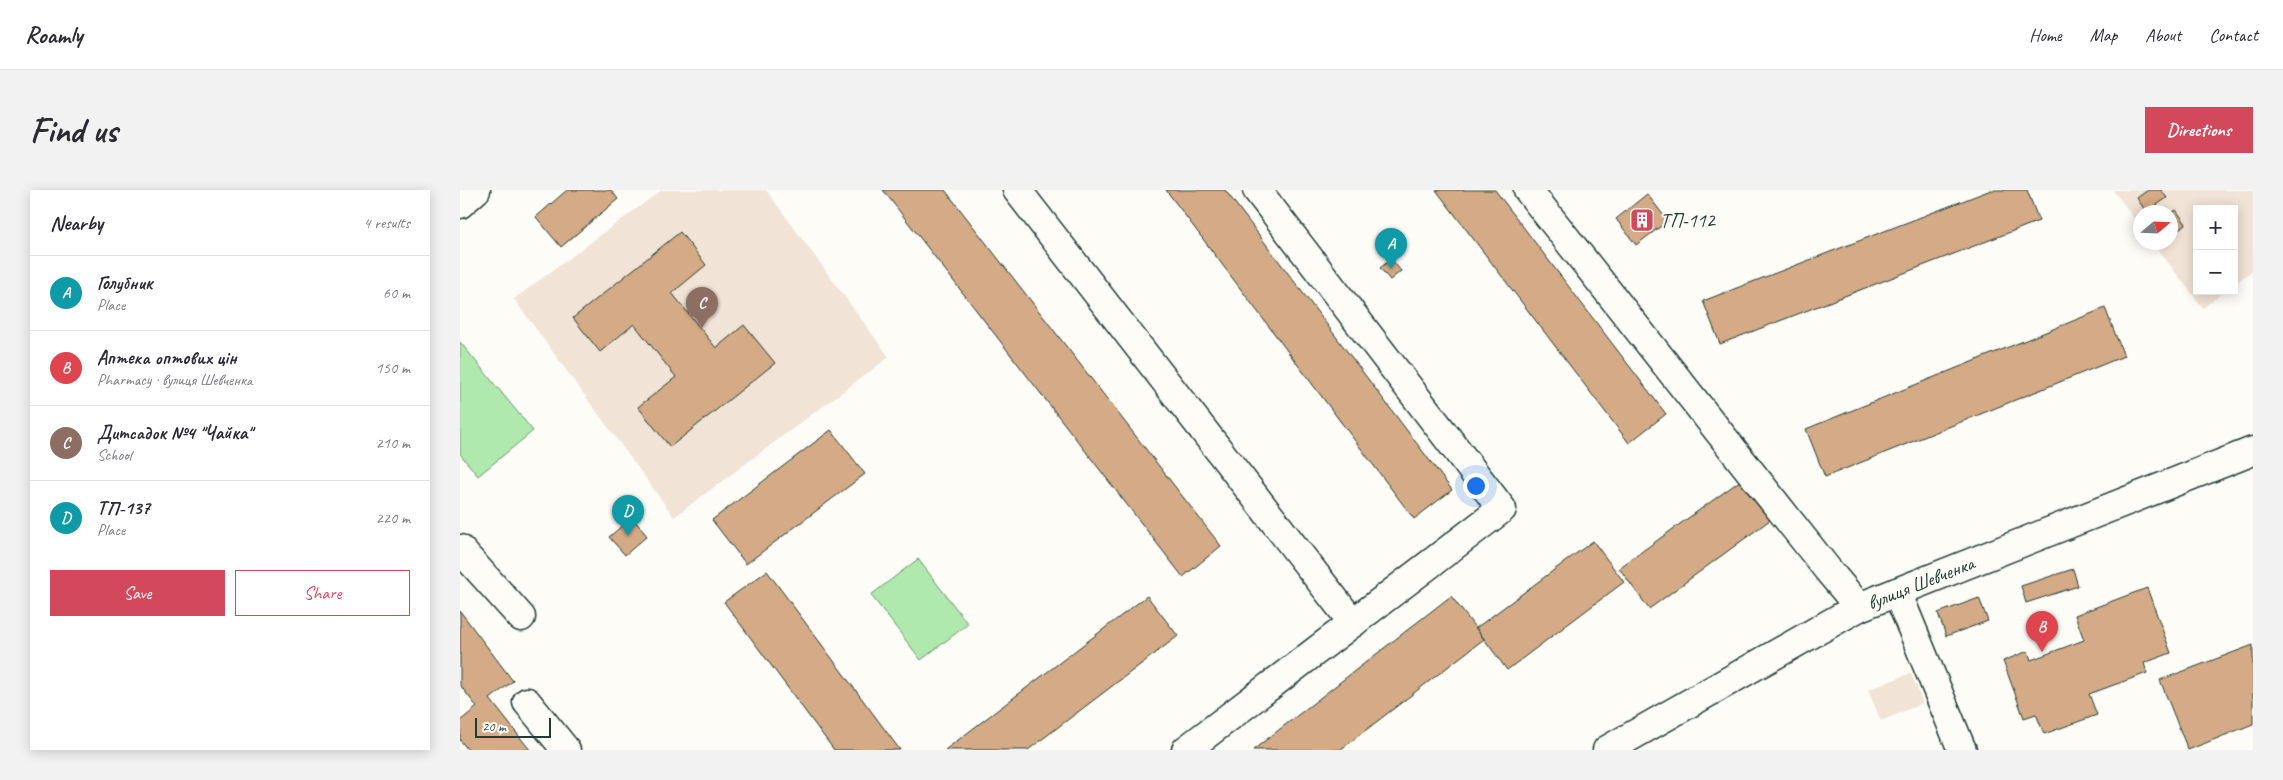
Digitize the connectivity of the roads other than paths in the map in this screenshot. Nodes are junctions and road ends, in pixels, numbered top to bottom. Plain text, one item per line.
1 (476, 190) edge
2 (1017, 190) edge
3 (1257, 190) edge
4 (1528, 190) edge
5 (460, 204) edge
6 (2253, 450) edge
7 (460, 549) edge
8 (1897, 592) junction
9 (1859, 607) junction
10 (521, 616) dead end
11 (1353, 623) junction
12 (527, 702) dead end
13 (566, 750) edge
14 (1186, 750) edge
15 (1607, 750) edge
16 (1962, 750) edge

1 - 5 street
2 - 11 street
3 - 11 street
4 - 9 street
6 - 8 street, вулиця Шевченка
7 - 10 street
8 - 9 street, вулиця Шевченка
8 - 16 street
9 - 15 street, вулиця Шевченка
11 - 14 street
12 - 13 street

